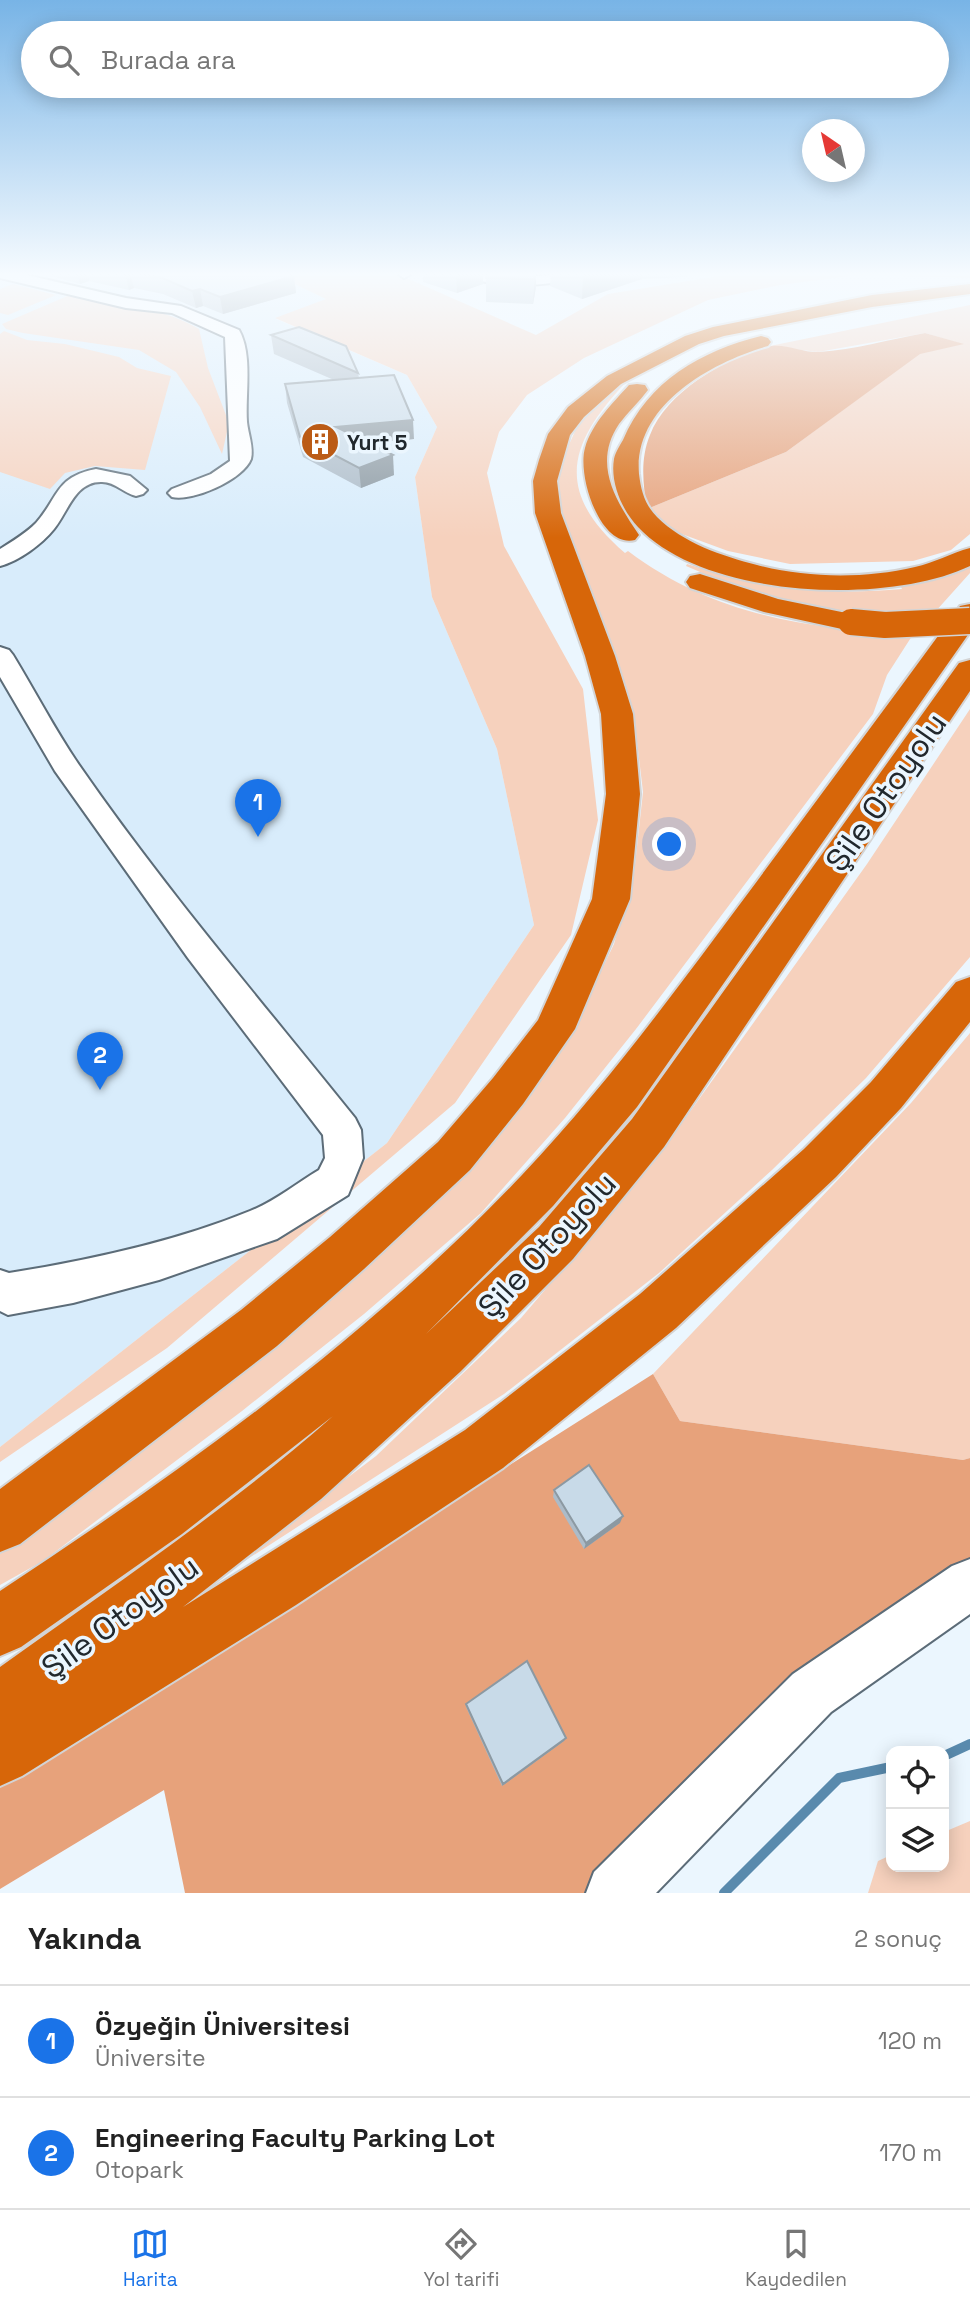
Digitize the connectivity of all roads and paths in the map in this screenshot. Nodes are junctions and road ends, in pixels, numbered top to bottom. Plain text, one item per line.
1 (236, 361) edge
2 (650, 361) edge
3 (681, 361) edge
4 (714, 361) edge
5 (639, 546) dead end
6 (970, 556) edge
7 (0, 559) edge
8 (677, 571) dead end
9 (970, 612) edge
10 (970, 621) edge
11 (0, 655) edge
12 (970, 670) edge
13 (970, 993) edge
14 (0, 1290) edge
15 (0, 1524) edge
16 (970, 1584) edge
17 (0, 1626) edge
18 (0, 1704) edge
19 (0, 1754) edge
20 (615, 1893) edge

1 - 7 street
2 - 15 highway
3 - 5 highway
4 - 6 highway
8 - 10 highway, bridge
9 - 17 highway, Şile Otoyolu
11 - 14 street
12 - 18 highway, Şile Otoyolu
13 - 19 highway
16 - 20 street

